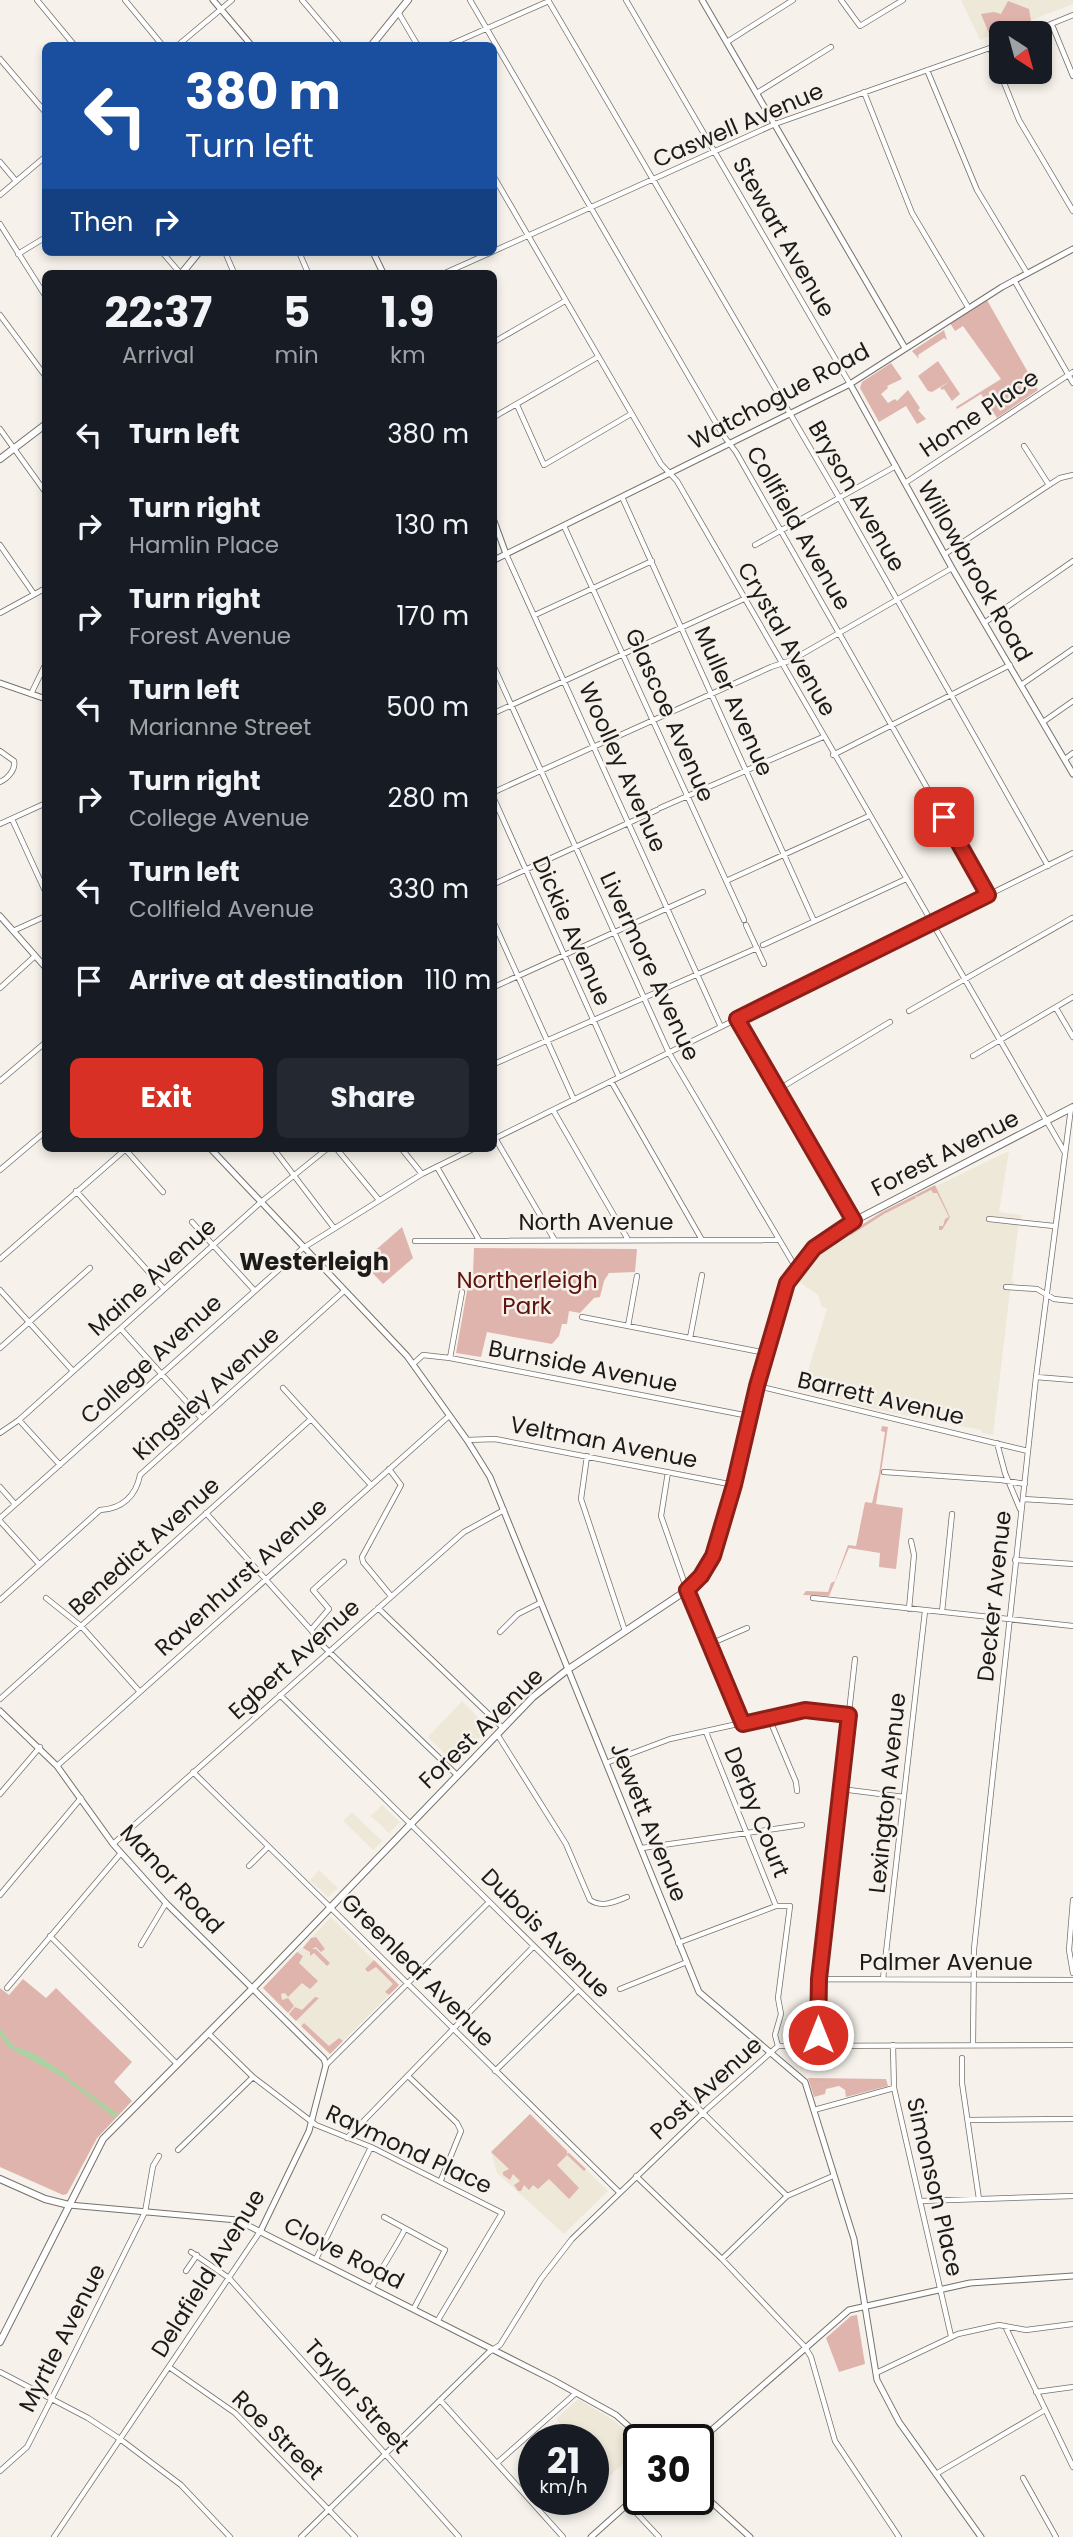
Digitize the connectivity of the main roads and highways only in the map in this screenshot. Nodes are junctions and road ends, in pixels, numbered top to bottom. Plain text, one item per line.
1 (408, 0) edge
2 (374, 42) edge
3 (196, 256) edge
4 (184, 270) edge
5 (42, 427) edge
6 (0, 459) edge
7 (1072, 1108) edge
8 (0, 2179) edge
9 (69, 2205) junction
10 (0, 2342) edge

1 - 2 main road
3 - 4 main road
5 - 6 main road
7 - 9 main road, Forest Avenue
8 - 9 main road, Clove Road
9 - 10 main road, Forest Avenue

